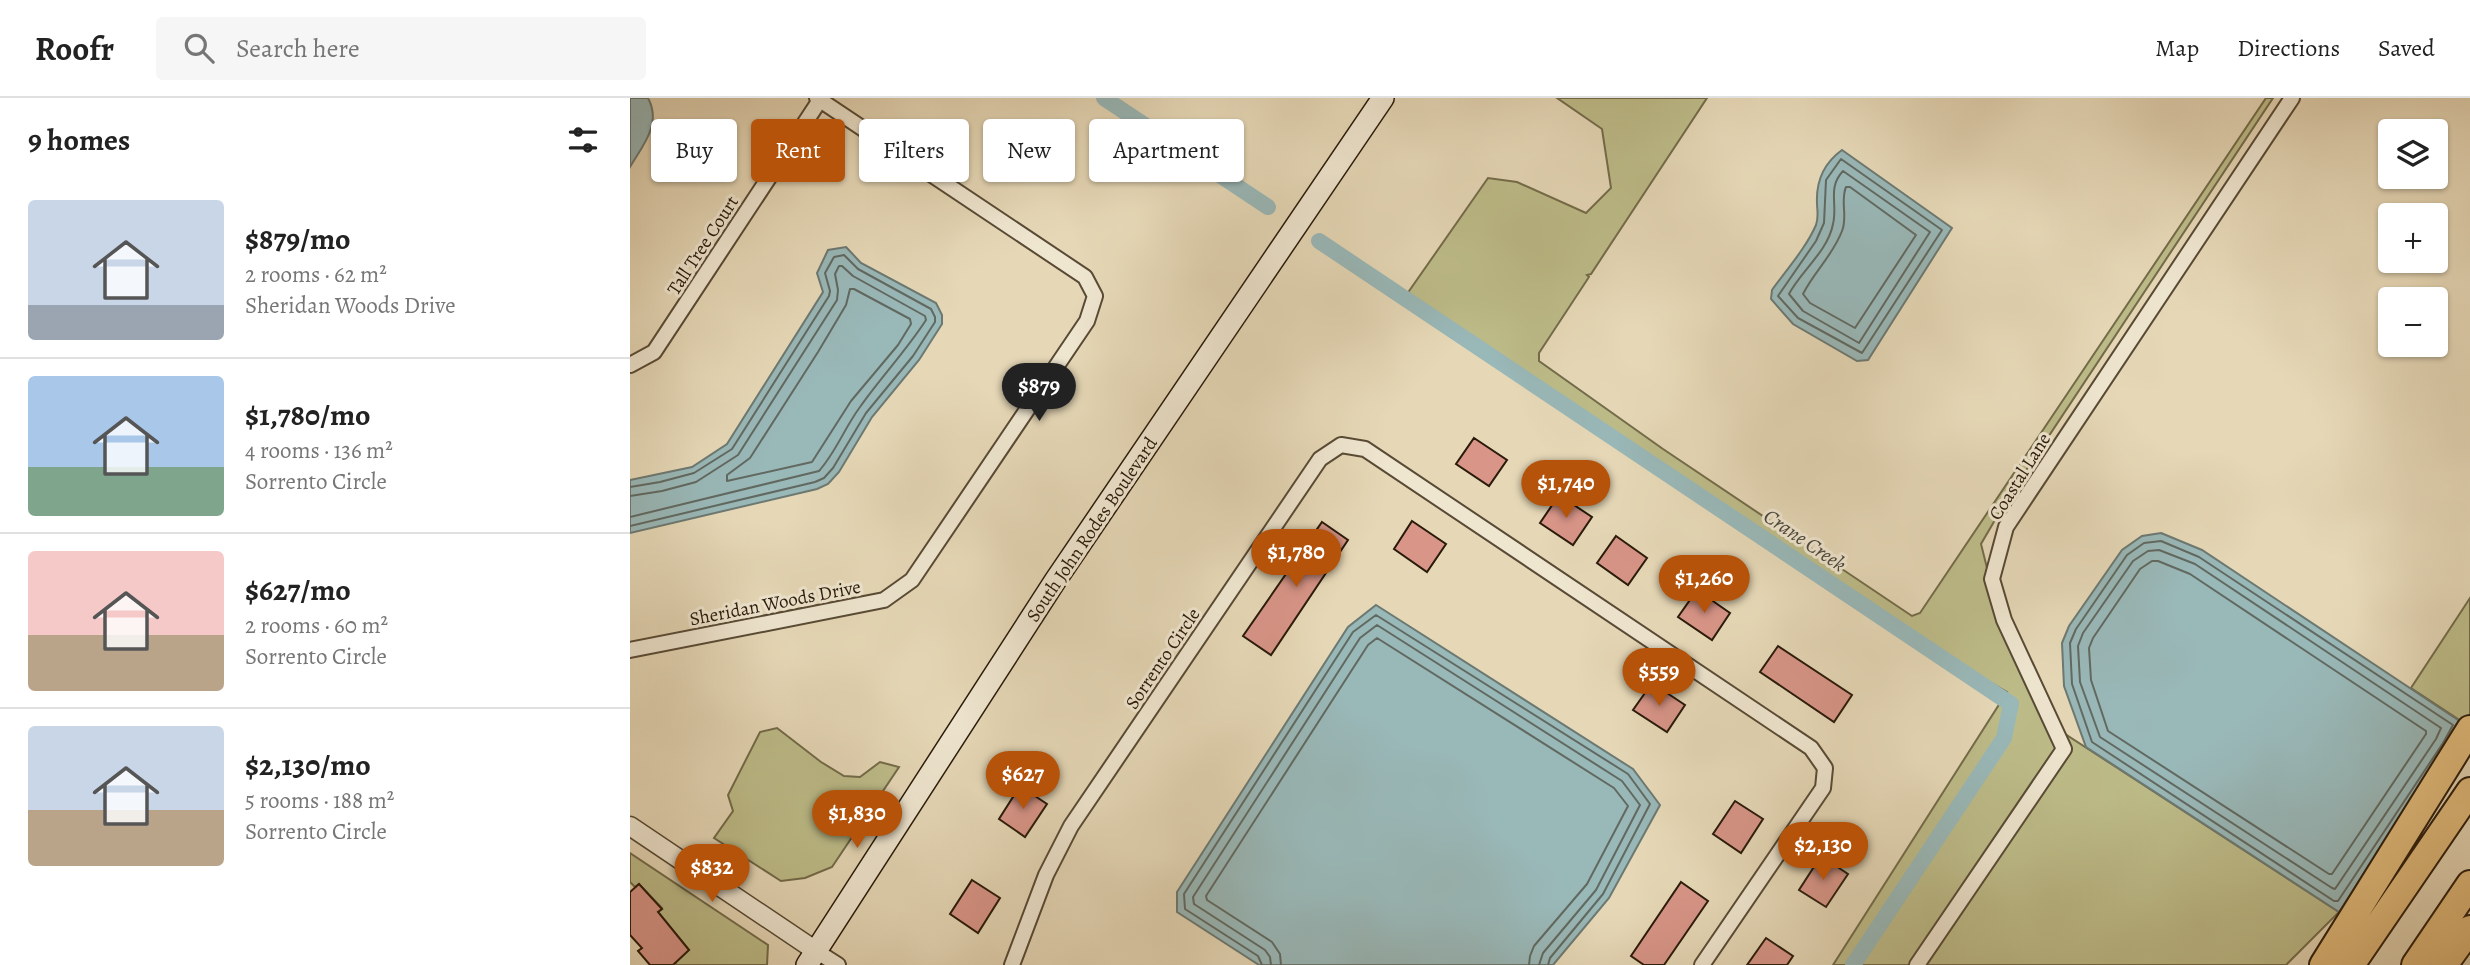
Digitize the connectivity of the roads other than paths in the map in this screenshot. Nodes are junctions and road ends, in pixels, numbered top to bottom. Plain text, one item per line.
1 (1383, 98) edge
2 (2292, 98) edge
3 (818, 99) edge
4 (630, 365) edge
5 (630, 650) edge
6 (2470, 729) edge
7 (2470, 791) edge
8 (630, 826) edge
9 (2470, 884) edge
10 (2470, 929) edge
11 (812, 958) edge
12 (838, 965) edge
13 (1012, 965) edge
14 (1702, 965) edge
15 (1917, 965) edge
16 (2323, 965) edge
17 (2351, 965) edge
18 (2415, 965) edge
19 (2444, 965) edge

1 - 11 main road, South John Rodes Boulevard
2 - 15 street, Coastal Lane
3 - 4 street, Tall Tree Court
3 - 5 street, Sheridan Woods Drive
6 - 16 highway
7 - 17 highway
8 - 11 street
9 - 18 highway
10 - 19 highway
11 - 12 street
13 - 14 street, Sorrento Circle

